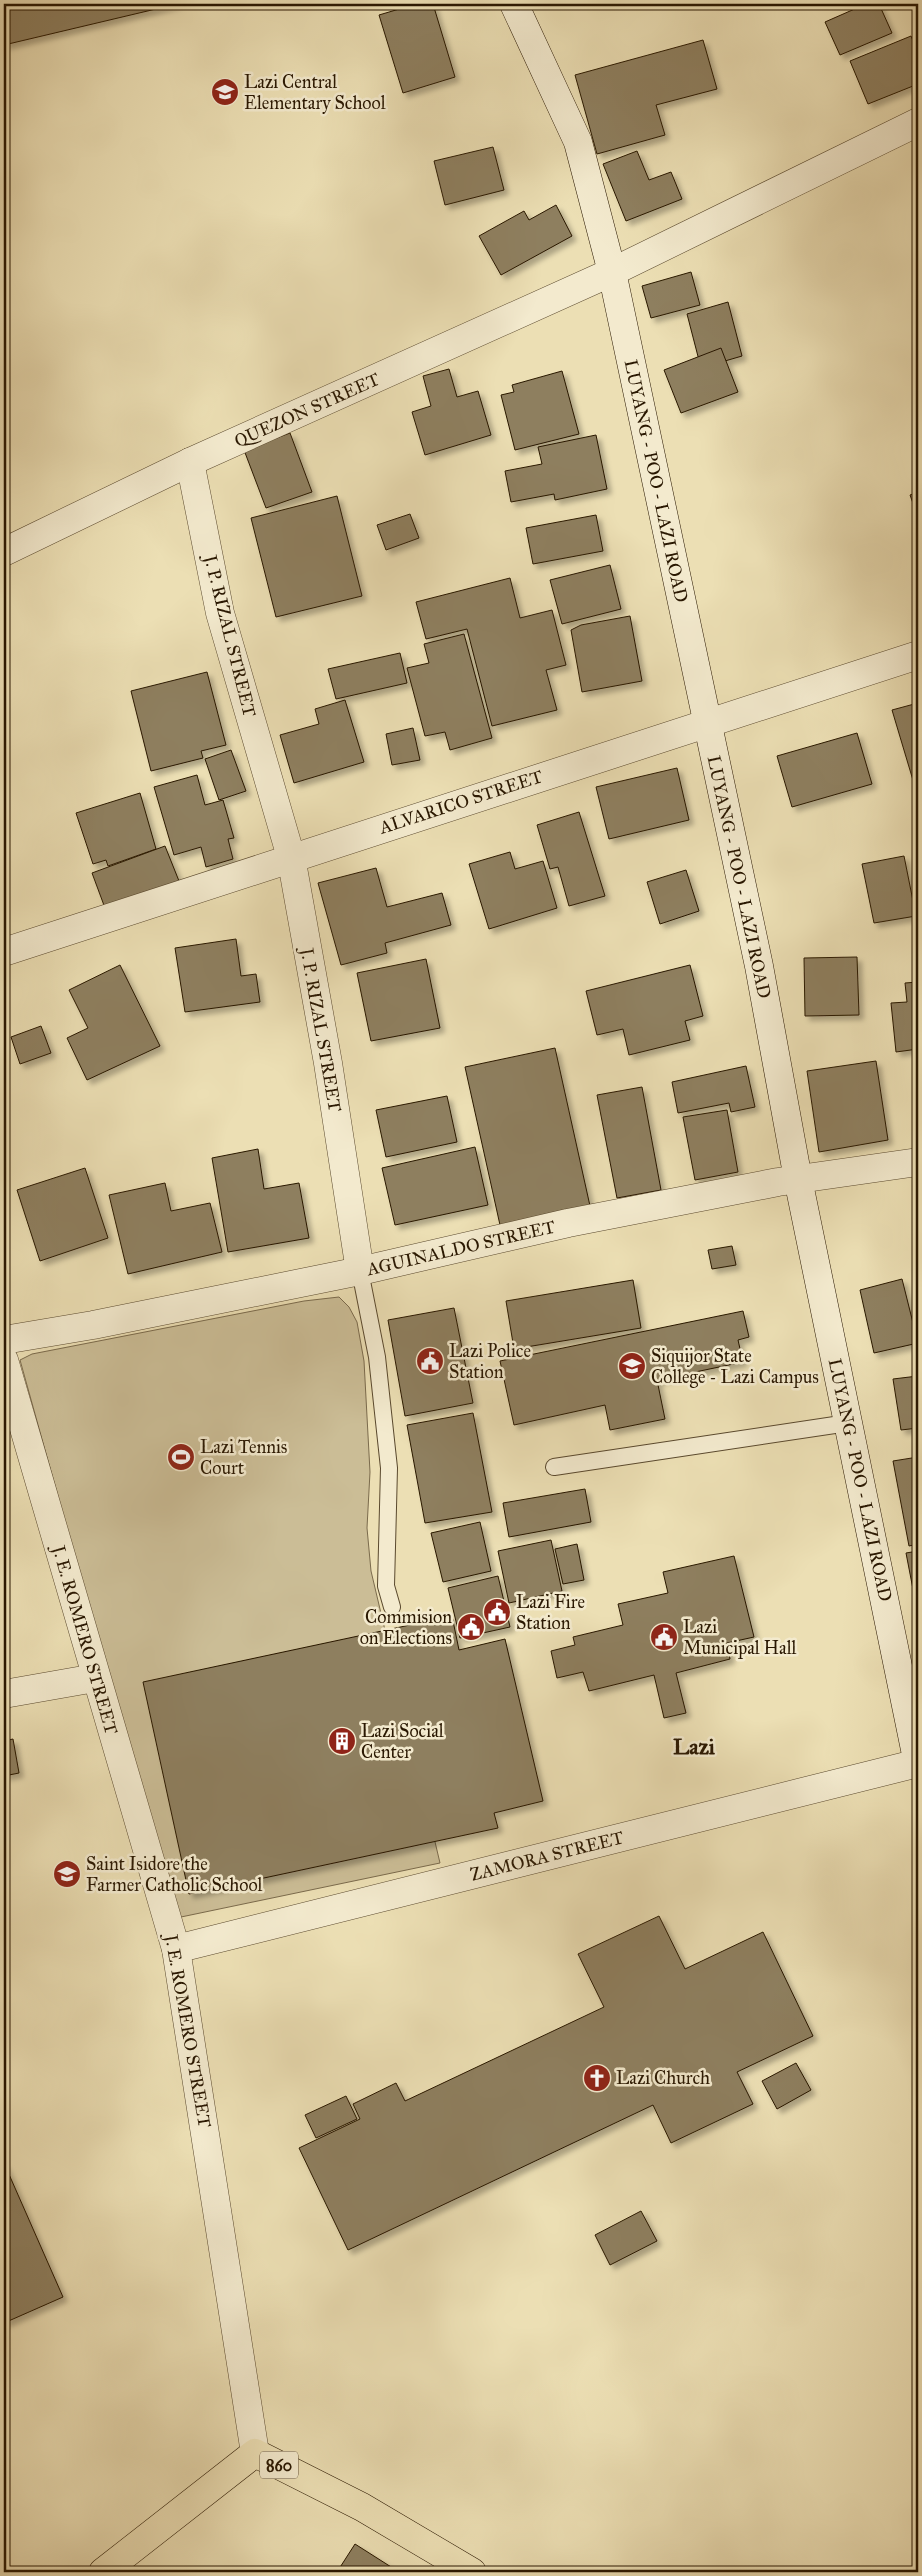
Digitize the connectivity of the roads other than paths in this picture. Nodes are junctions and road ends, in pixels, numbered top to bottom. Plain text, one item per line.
1 (514, 4) edge
2 (918, 122) edge
3 (612, 272) junction
4 (190, 462) junction
5 (4, 552) edge
6 (918, 655) edge
7 (707, 723) junction
8 (291, 858) junction
9 (4, 952) edge
10 (918, 1162) edge
11 (798, 1179) junction
12 (360, 1271) junction
13 (4, 1340) edge
14 (4, 1360) edge
15 (848, 1423) junction
16 (554, 1467) dead end
17 (392, 1607) dead end
18 (95, 1678) junction
19 (4, 1694) edge
20 (918, 1764) edge
21 (176, 1949) junction
22 (255, 2453) junction
23 (103, 2572) edge
24 (472, 2572) edge

1 - 3 street, LUYANG - POO - LAZI ROAD
2 - 3 street, QUEZON STREET
3 - 4 street, QUEZON STREET
3 - 7 street, LUYANG - POO - LAZI ROAD
4 - 5 street, QUEZON STREET
4 - 8 street, J. P. RIZAL STREET
6 - 7 street, ALVARICO STREET
7 - 8 street, ALVARICO STREET
7 - 11 street, LUYANG - POO - LAZI ROAD
8 - 9 street, ALVARICO STREET
8 - 12 street, J. P. RIZAL STREET
10 - 11 street, AGUINALDO STREET
11 - 12 street, AGUINALDO STREET
11 - 15 street, LUYANG - POO - LAZI ROAD
12 - 13 street, AGUINALDO STREET
12 - 17 lane, J. P. RIZAL STREET
14 - 18 street, J. E. ROMERO STREET
15 - 16 lane
15 - 20 street, LUYANG - POO - LAZI ROAD
18 - 19 street
18 - 21 street, J. E. ROMERO STREET
20 - 21 street, ZAMORA STREET
21 - 22 street, J. E. ROMERO STREET
22 - 23 main road, 860
22 - 24 main road, 860

